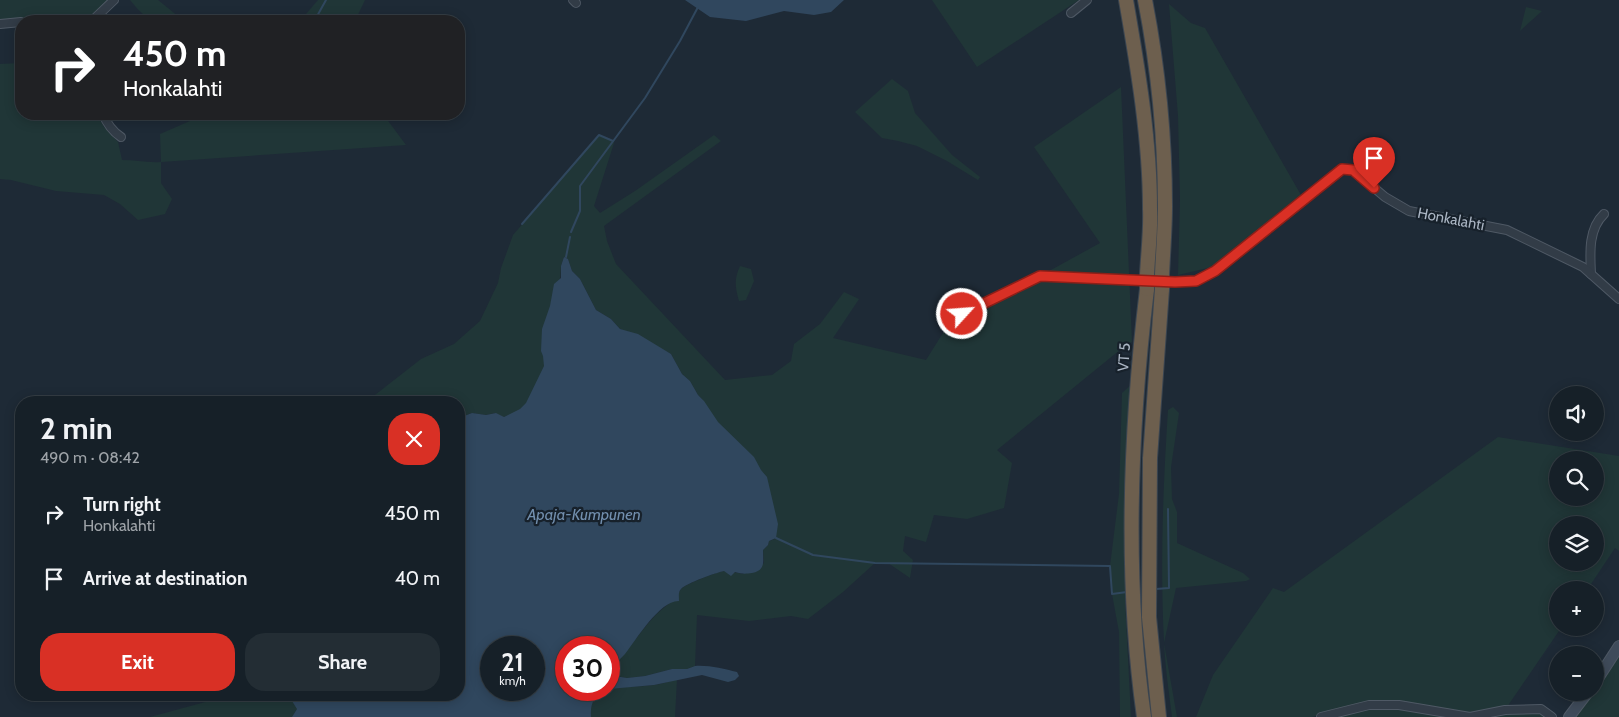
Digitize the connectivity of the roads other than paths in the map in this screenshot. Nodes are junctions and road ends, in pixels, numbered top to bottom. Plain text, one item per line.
1 (114, 0) edge
2 (1087, 0) edge
3 (1126, 0) edge
4 (1145, 0) edge
5 (1071, 13) dead end
6 (98, 15) edge
7 (15, 23) edge
8 (0, 24) edge
9 (105, 120) edge
10 (121, 137) dead end
11 (1604, 214) dead end
12 (1591, 274) junction
13 (1619, 299) edge
14 (962, 314) dead end
15 (1619, 646) edge
16 (1604, 669) edge
17 (1581, 701) edge
18 (1144, 717) edge
19 (1158, 717) edge
20 (1321, 717) edge
21 (1552, 717) edge
22 (1569, 717) edge

1 - 6 street
2 - 5 street
3 - 18 highway, VT 5, bridge
4 - 19 highway, bridge
7 - 8 street
9 - 10 street
11 - 12 street
12 - 13 street, Honkalahti
12 - 14 street, Honkalahti
15 - 16 street
17 - 22 street
20 - 21 street

